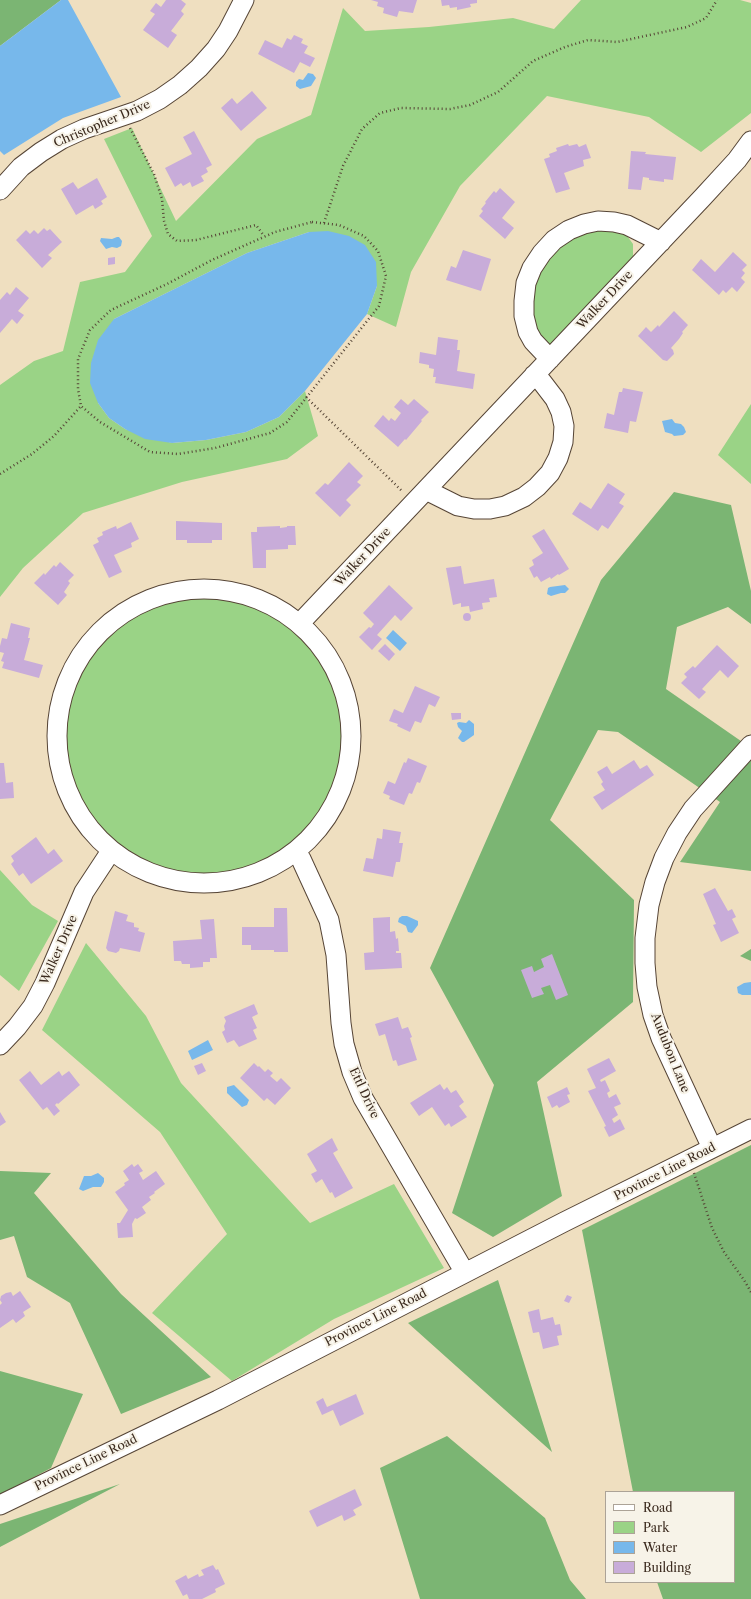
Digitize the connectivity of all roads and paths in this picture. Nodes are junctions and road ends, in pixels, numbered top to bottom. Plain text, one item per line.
1 (244, 0) edge
2 (717, 0) edge
3 (124, 116) junction
4 (751, 141) edge
5 (0, 190) edge
6 (324, 223) junction
7 (264, 236) junction
8 (661, 242) junction
9 (550, 359) junction
10 (534, 376) junction
11 (306, 397) junction
12 (81, 406) junction
13 (0, 474) edge
14 (420, 496) junction
15 (300, 623) junction
16 (751, 745) edge
17 (111, 851) junction
18 (295, 852) junction
19 (0, 1044) edge
20 (751, 1129) edge
21 (712, 1148) junction
22 (690, 1159) junction
23 (465, 1273) junction
24 (751, 1292) edge
25 (0, 1505) edge

1 - 3 street, Christopher Drive
2 - 6 path
3 - 5 street, Christopher Drive
3 - 7 path
4 - 8 street, Walker Drive
6 - 7 path
6 - 11 path
7 - 12 path
8 - 9 street, Walker Drive
8 - 9 street
9 - 10 street, Walker Drive
10 - 14 street, Walker Drive
10 - 14 street
11 - 12 path
11 - 14 path
12 - 13 path
14 - 15 street, Walker Drive
15 - 17 street
15 - 18 street
16 - 21 street, Audubon Lane
17 - 18 street
17 - 19 street, Walker Drive
18 - 23 street, Ettl Drive
20 - 21 street, Province Line Road
21 - 22 street, Province Line Road
22 - 23 street, Province Line Road
22 - 24 path
23 - 25 street, Province Line Road

